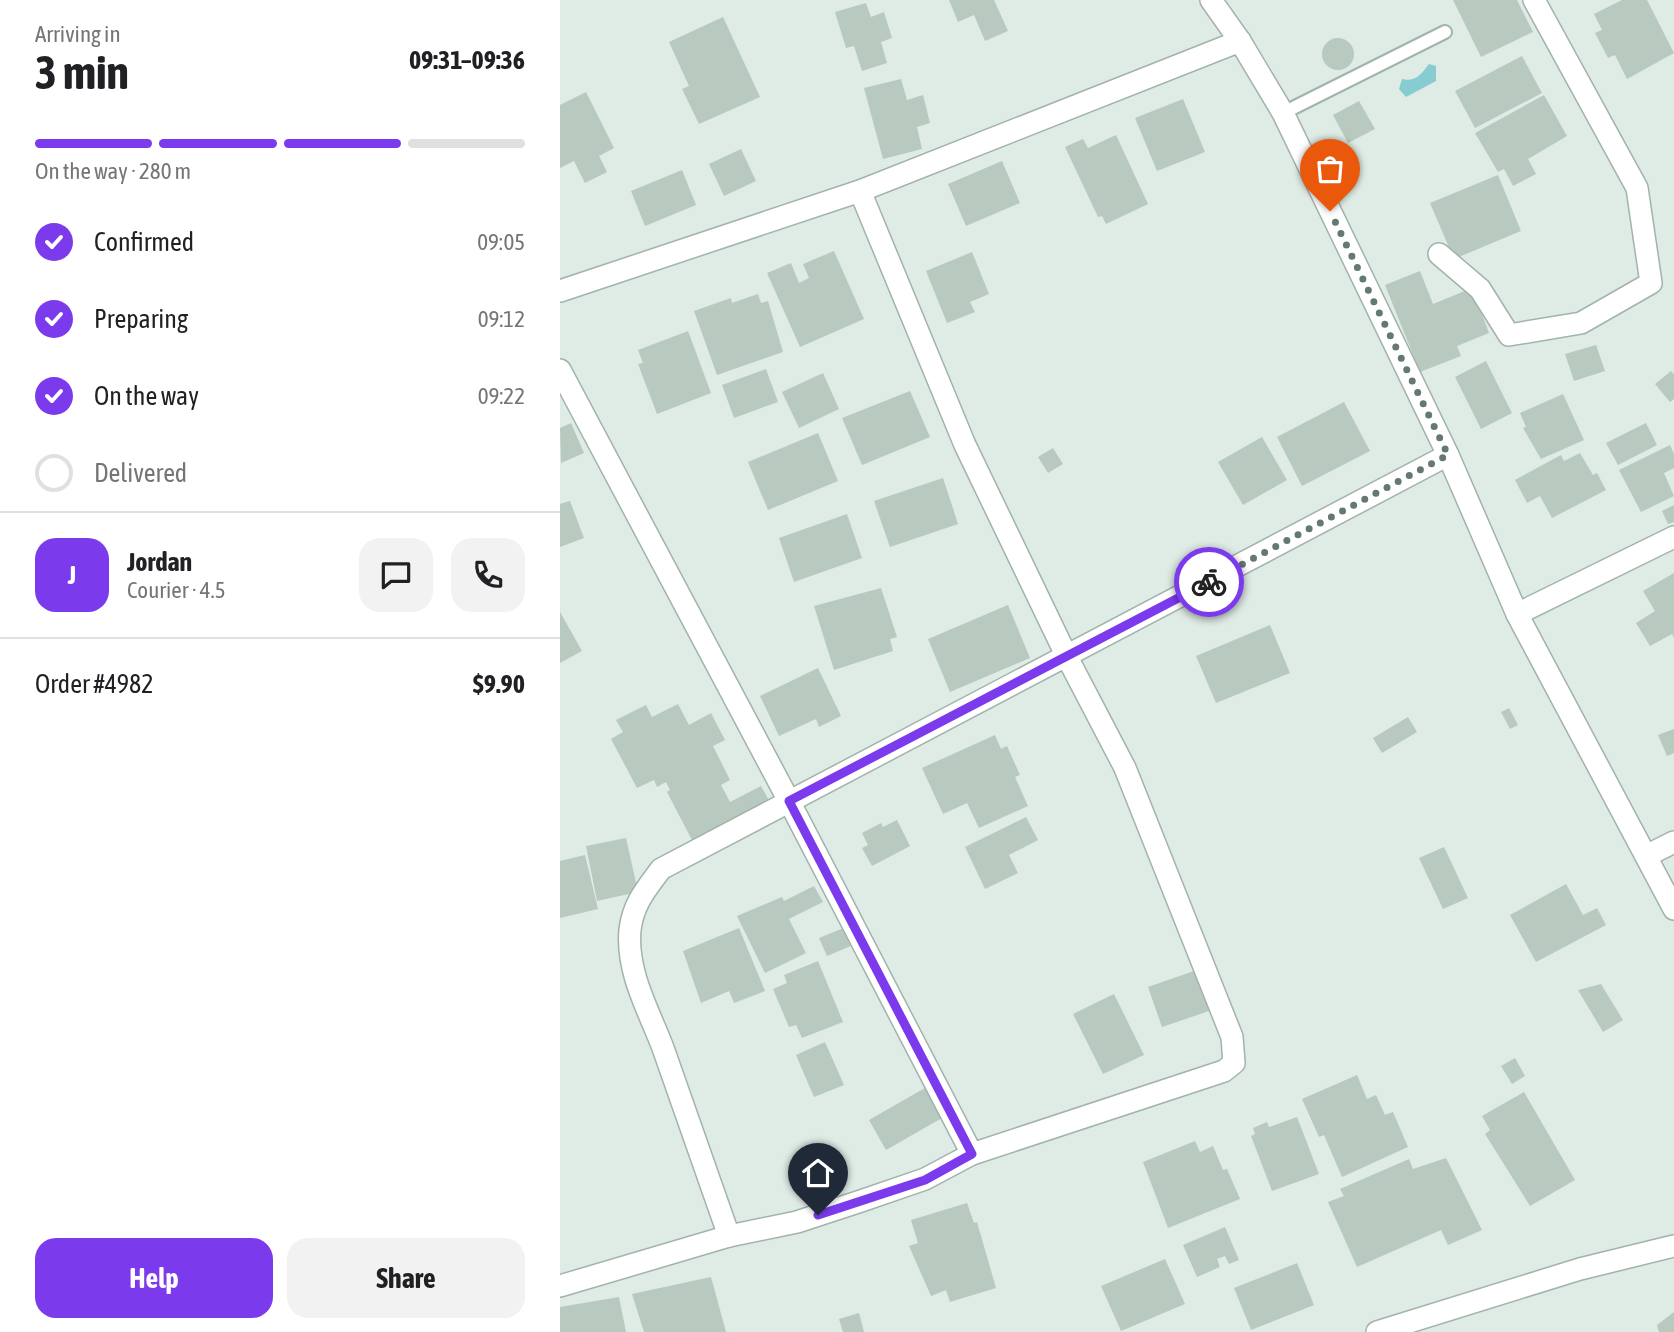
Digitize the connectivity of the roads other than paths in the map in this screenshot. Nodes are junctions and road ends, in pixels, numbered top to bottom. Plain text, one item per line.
1 (1211, 0) edge
2 (1534, 0) edge
3 (1445, 32) dead end
4 (1240, 40) junction
5 (1283, 113) junction
6 (860, 191) junction
7 (1439, 254) dead end
8 (560, 290) edge
9 (560, 370) edge
10 (1448, 455) junction
11 (1674, 537) edge
12 (1517, 614) junction
13 (1067, 657) junction
14 (789, 801) junction
15 (1674, 842) edge
16 (1646, 856) junction
17 (1674, 909) edge
18 (972, 1154) junction
19 (729, 1236) junction
20 (1674, 1246) edge
21 (560, 1286) edge
22 (1377, 1332) edge

1 - 4 street
2 - 7 street
3 - 5 lane
4 - 5 street
4 - 6 street
5 - 10 street
6 - 8 street
6 - 13 street
9 - 14 street
10 - 12 street
10 - 13 street
11 - 12 street
12 - 16 street
13 - 14 street
13 - 18 street
14 - 18 street
14 - 19 street
15 - 16 street
16 - 17 street
18 - 19 street
19 - 21 street
20 - 22 street

